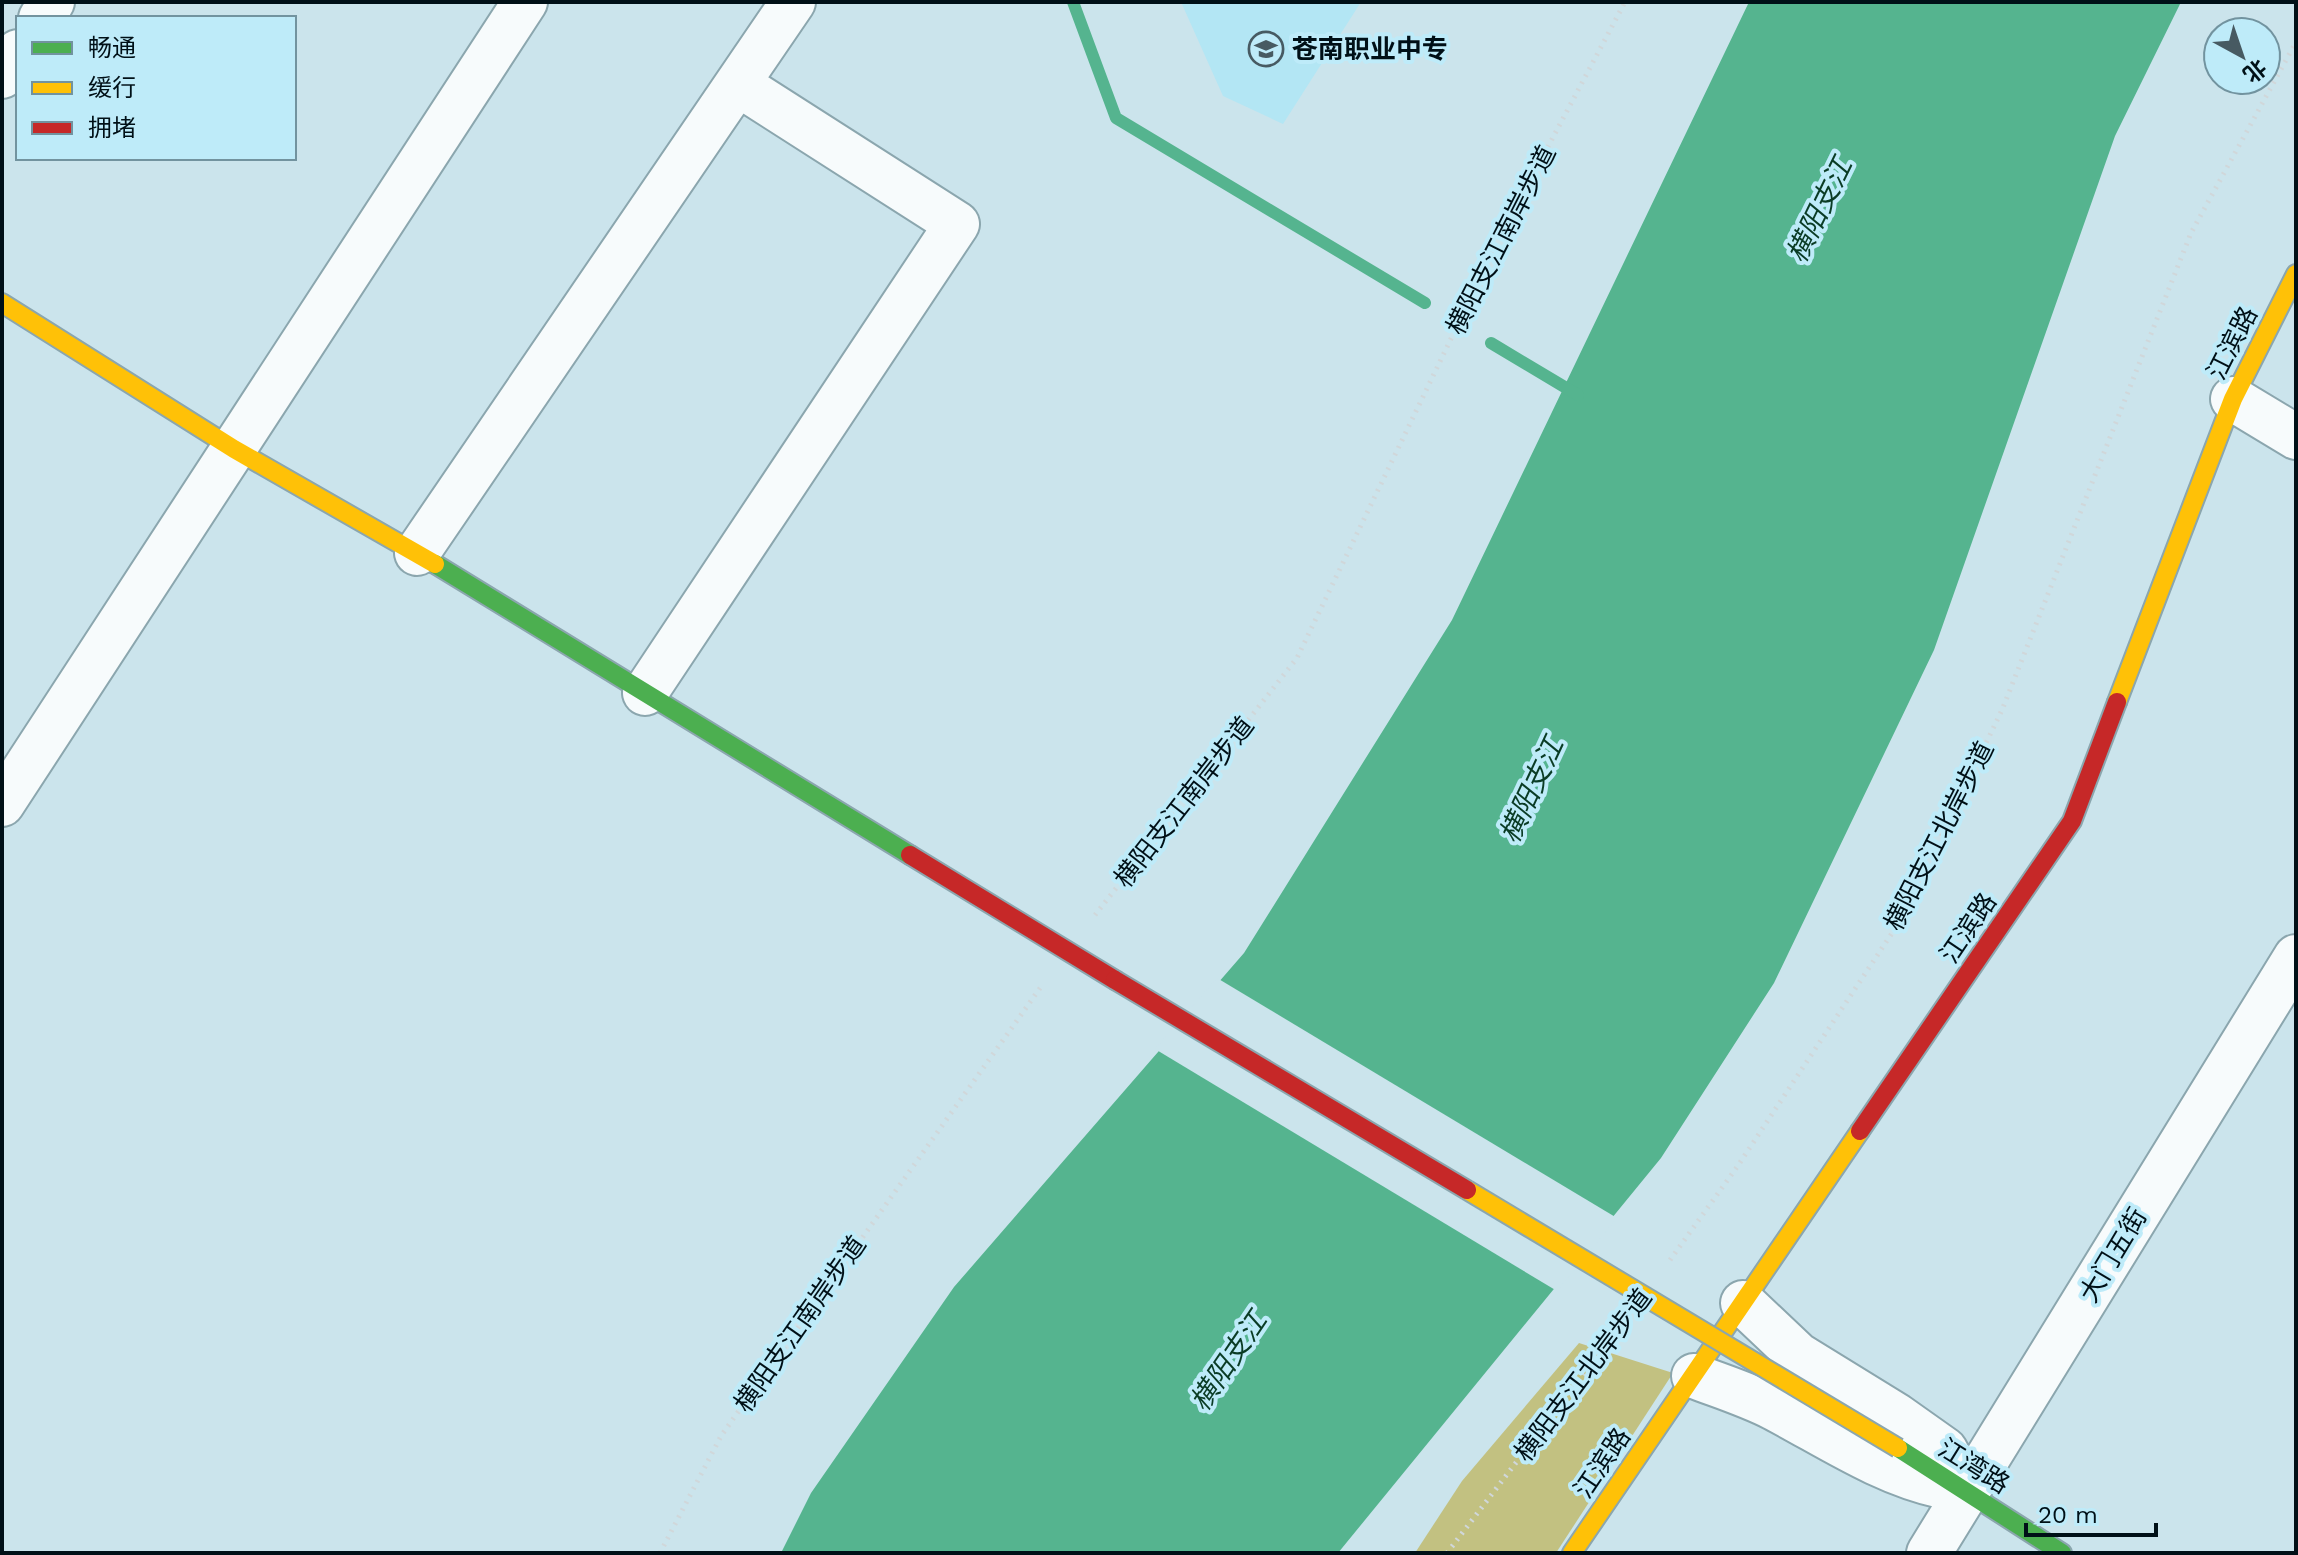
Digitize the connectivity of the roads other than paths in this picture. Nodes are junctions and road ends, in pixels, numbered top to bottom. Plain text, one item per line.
1 (525, 2) edge
2 (793, 2) edge
3 (16, 55) edge
4 (2, 76) edge
5 (738, 84) junction
6 (2296, 274) edge
7 (2, 303) edge
8 (2233, 399) junction
9 (2296, 437) edge
10 (234, 449) junction
11 (417, 553) junction
12 (645, 693) junction
13 (2, 804) edge
14 (2296, 957) edge
15 (1743, 1303) junction
16 (1694, 1376) junction
17 (1968, 1492) junction
18 (1572, 1553) edge
19 (1929, 1553) edge
20 (2062, 1553) edge

1 - 10 street
2 - 5 street
3 - 4 street
5 - 11 street
5 - 12 street
6 - 8 main road, 江滨路
7 - 10 main road, 江湾路
8 - 9 street
8 - 15 main road, 江滨路
10 - 11 main road, 江湾路
10 - 13 street
11 - 12 main road, 江湾路
12 - 17 main road, 江湾路, bridge
14 - 17 street, 大门五街
15 - 16 main road, 江滨路
15 - 17 street
16 - 17 street
16 - 18 main road, 江滨路
17 - 19 street, 大门五街
17 - 20 main road, 江湾路

